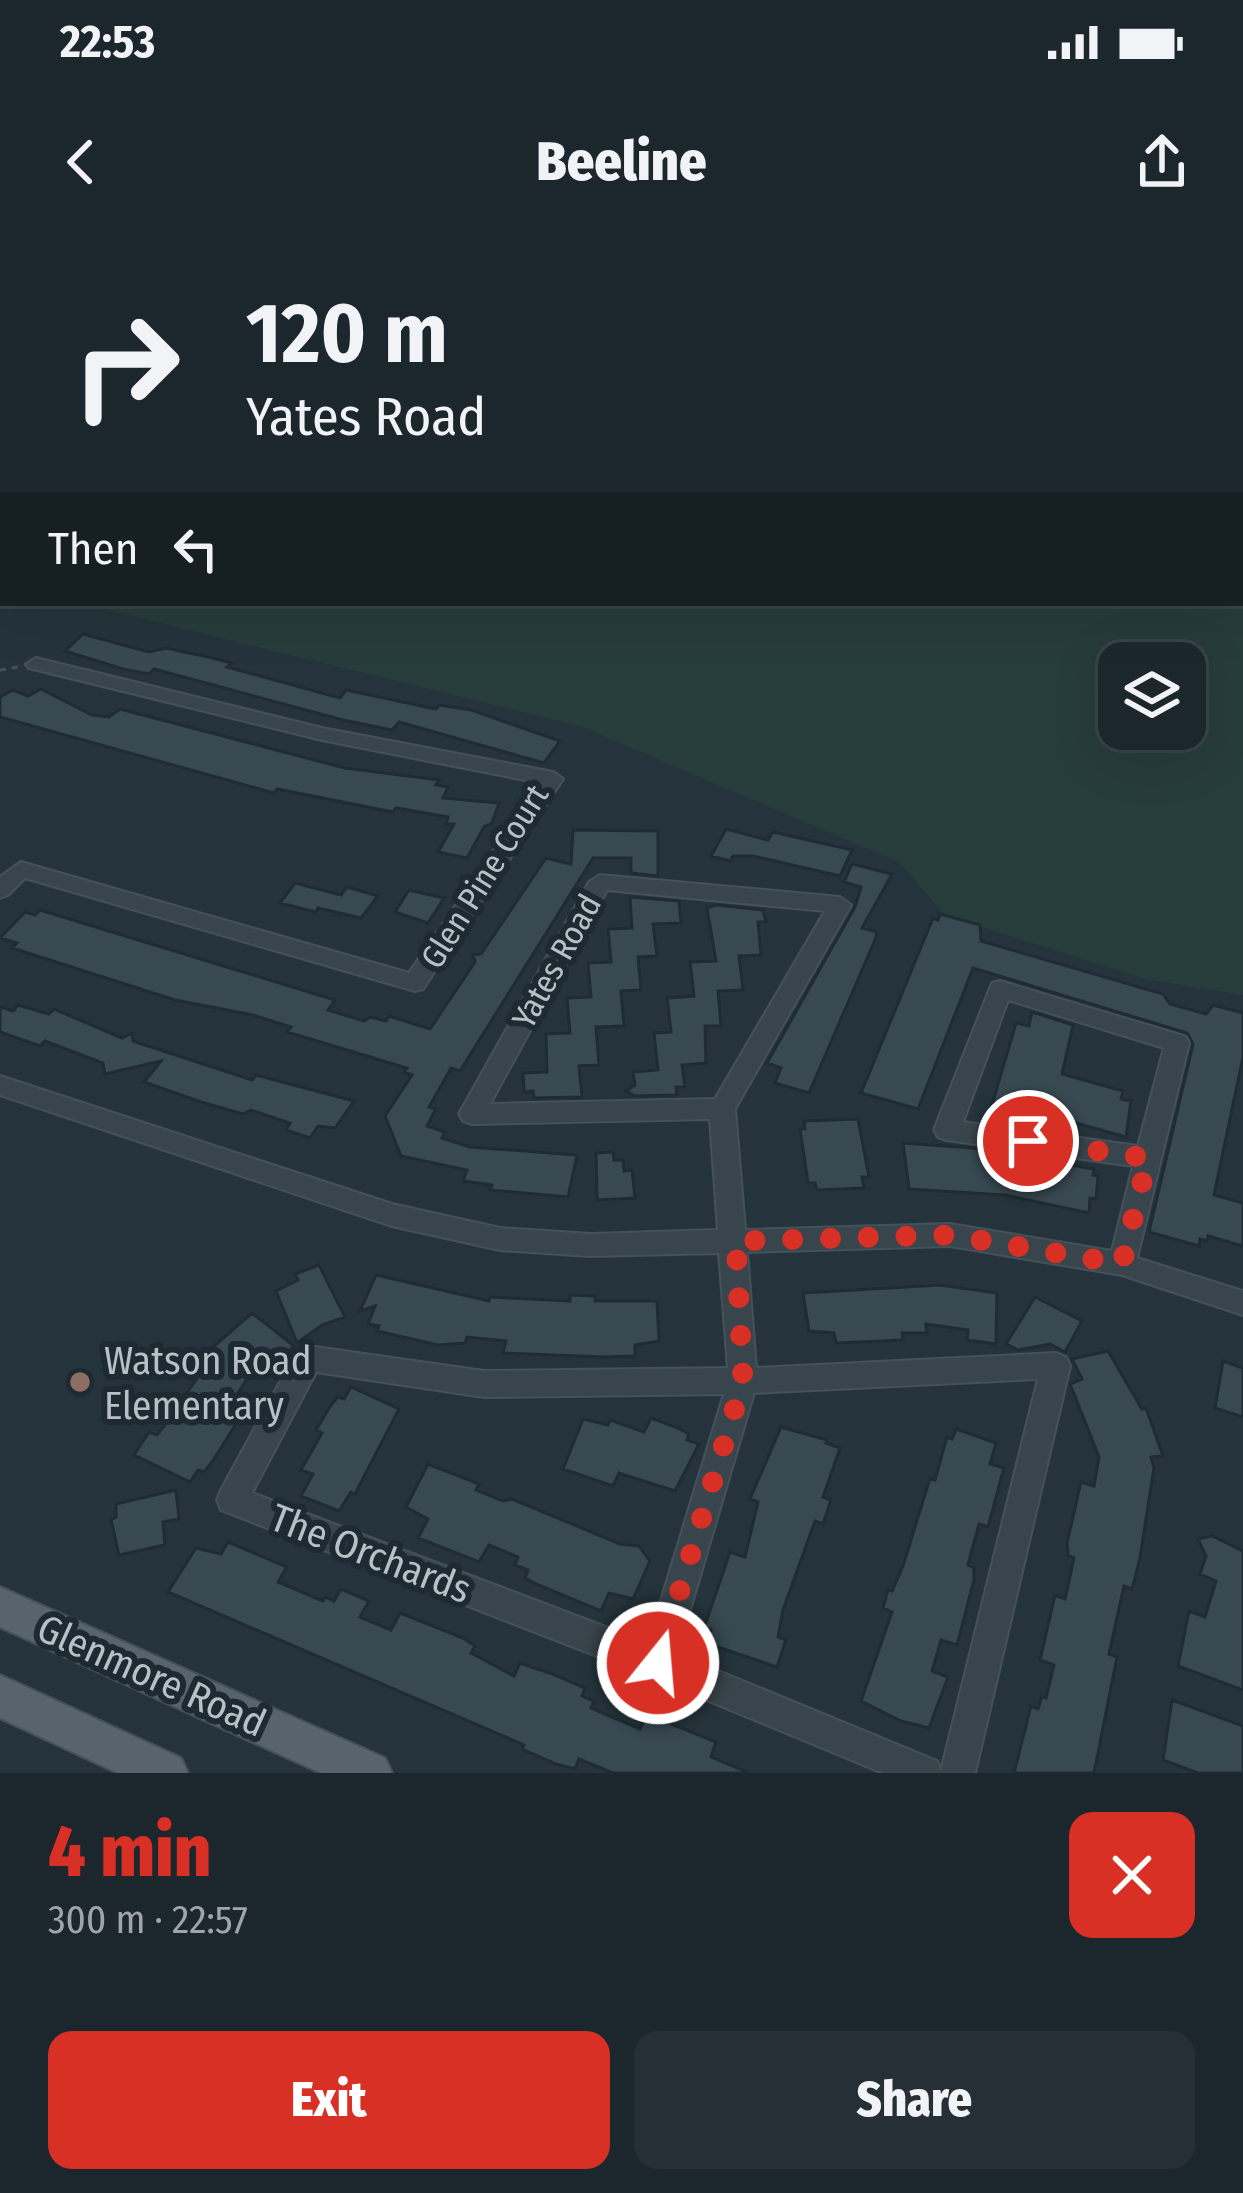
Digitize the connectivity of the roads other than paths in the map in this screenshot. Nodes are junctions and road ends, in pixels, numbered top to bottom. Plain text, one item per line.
1 (36, 664) dead end
2 (0, 890) edge
3 (0, 1085) edge
4 (722, 1109) junction
5 (1148, 1158) junction
6 (736, 1241) junction
7 (1122, 1264) junction
8 (1243, 1303) edge
9 (743, 1381) junction
10 (0, 1607) edge
11 (658, 1663) junction
12 (0, 1696) edge
13 (166, 1773) edge
14 (370, 1773) edge
15 (926, 1773) edge
16 (958, 1773) edge

1 - 2 street, Glen Pine Court
3 - 6 street
4 - 4 street, Yates Road
4 - 6 street
5 - 5 street
5 - 7 street
6 - 7 street
6 - 9 street
7 - 8 street
9 - 11 street
9 - 11 street, The Orchards
9 - 16 street
10 - 14 main road, Glenmore Road
11 - 15 street
12 - 13 main road

